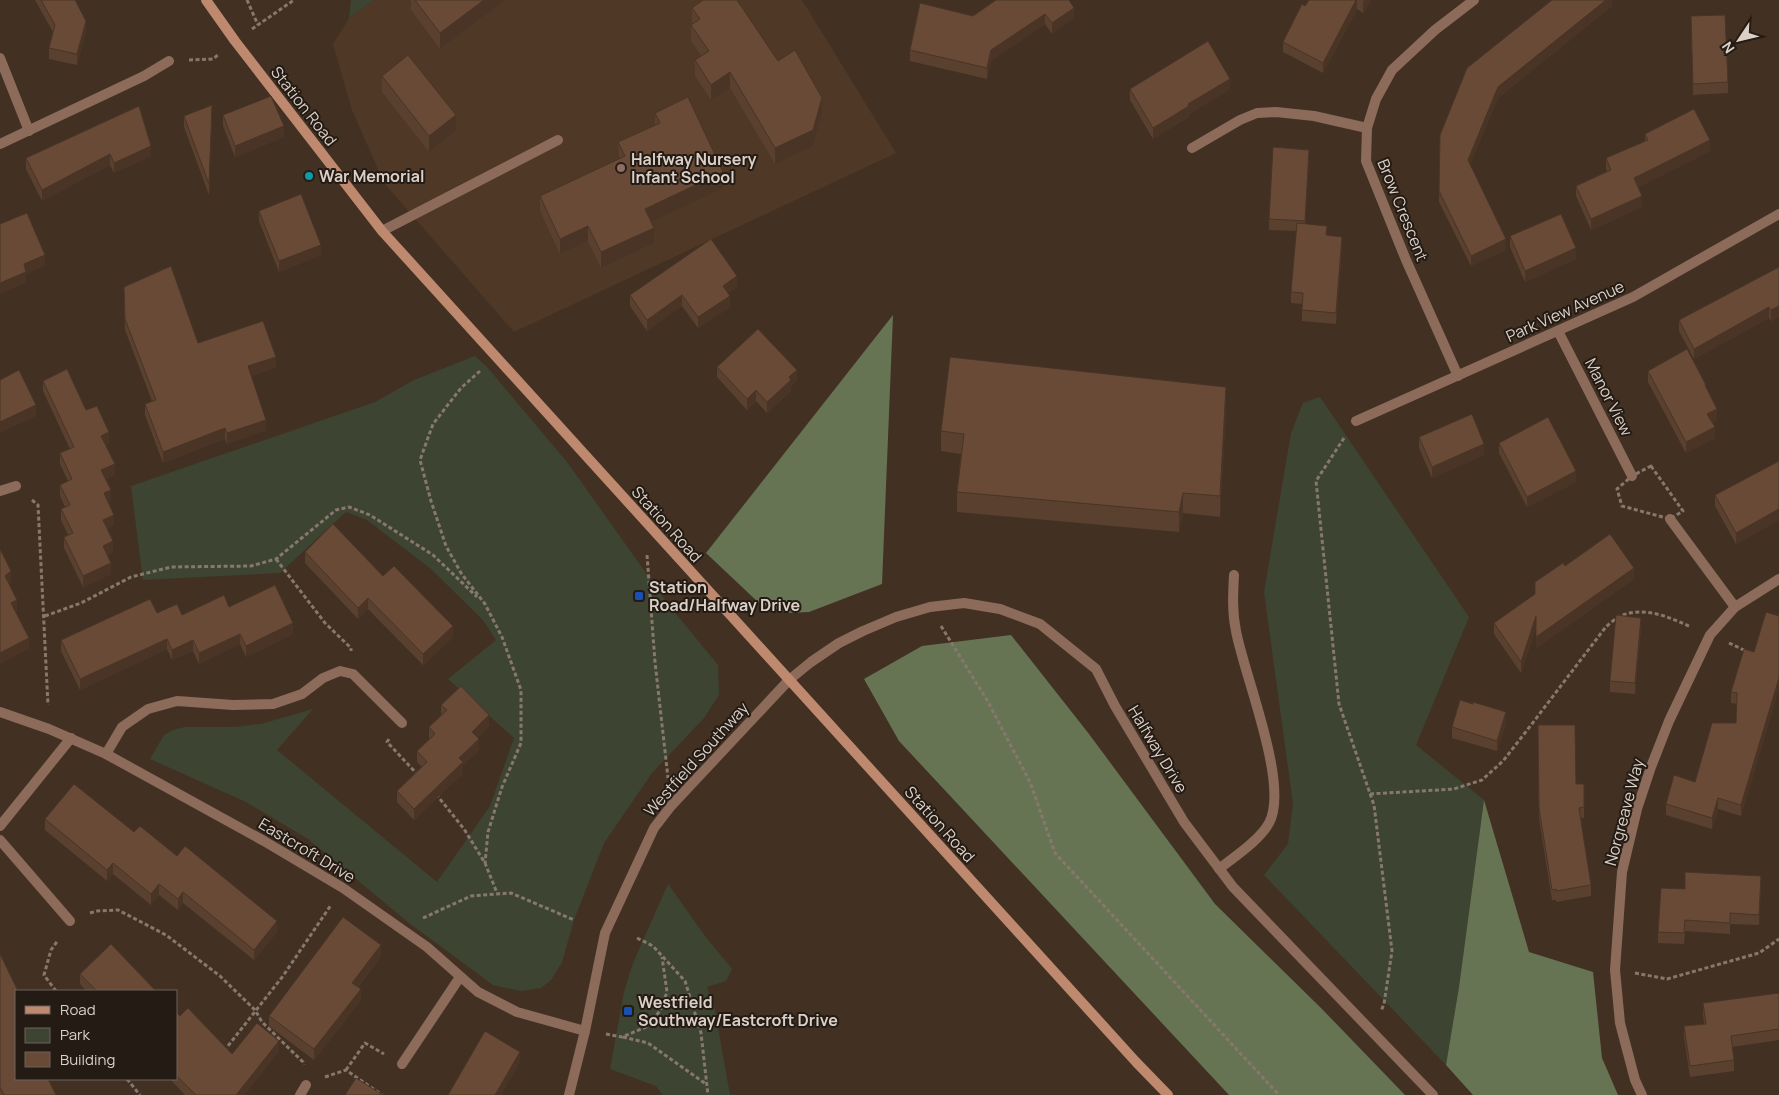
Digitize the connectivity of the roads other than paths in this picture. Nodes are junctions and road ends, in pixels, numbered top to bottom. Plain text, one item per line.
1 (206, 0) edge
2 (1474, 0) edge
3 (0, 58) edge
4 (169, 61) road end
5 (1367, 128) junction
6 (29, 131) junction
7 (558, 140) dead end
8 (0, 144) edge
9 (1192, 148) dead end
10 (1779, 214) edge
11 (382, 231) junction
12 (1558, 331) junction
13 (1458, 376) junction
14 (1356, 421) road end
15 (1632, 476) road end
16 (16, 486) road end
17 (0, 491) edge
18 (1670, 519) road end
19 (1234, 575) dead end
20 (1779, 579) edge
21 (1736, 607) junction
22 (788, 680) junction
23 (0, 712) edge
24 (402, 723) road end
25 (71, 738) junction
26 (106, 754) junction
27 (0, 826) edge
28 (0, 840) edge
29 (1219, 869) junction
30 (70, 921) road end
31 (460, 977) junction
32 (584, 1031) junction
33 (402, 1064) road end
34 (306, 1085) road end
35 (300, 1095) edge
36 (569, 1095) edge
37 (1168, 1095) edge
38 (1433, 1095) edge
39 (1642, 1095) edge

1 - 11 main road, Station Road
2 - 5 street, Brow Crescent
3 - 6 street
4 - 6 street
5 - 9 street
5 - 13 street, Brow Crescent
6 - 8 street
7 - 11 street
10 - 12 street, Park View Avenue
11 - 22 main road, Station Road
12 - 13 street, Park View Avenue
12 - 15 street, Manor View
13 - 14 street, Park View Avenue
16 - 17 street
18 - 21 street
19 - 29 street
20 - 21 street, Norgreave Way
21 - 39 street, Norgreave Way
22 - 29 street, Halfway Drive
22 - 32 street, Westfield Southway
22 - 37 main road, Station Road
23 - 25 street, Eastcroft Drive
24 - 26 street
25 - 26 street, Eastcroft Drive
25 - 27 street
26 - 31 street, Eastcroft Drive
28 - 30 street
29 - 38 street, Halfway Drive
31 - 32 street, Eastcroft Drive
31 - 33 street
32 - 36 street, Westfield Southway
34 - 35 street

